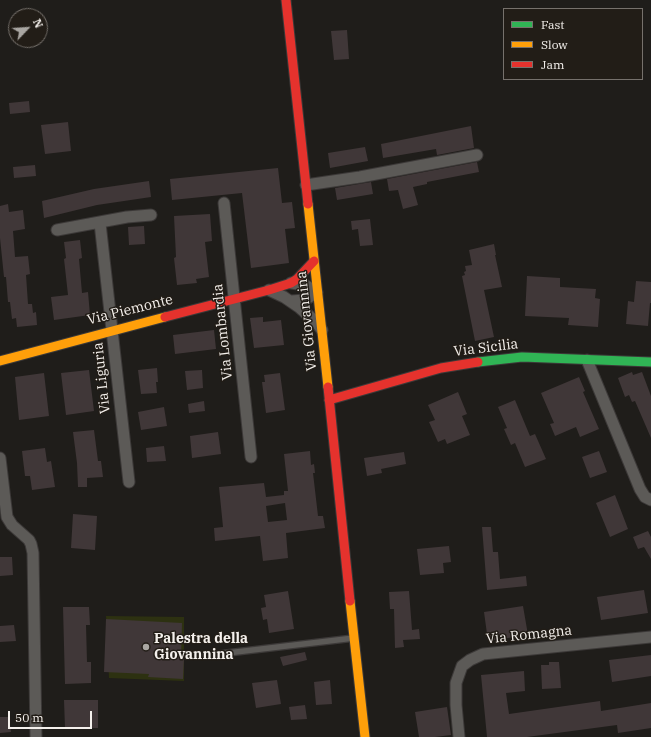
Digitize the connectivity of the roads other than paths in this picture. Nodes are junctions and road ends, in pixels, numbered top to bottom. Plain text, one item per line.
1 (286, 0) edge
2 (477, 155) dead end
3 (306, 185) junction
4 (224, 203) dead end
5 (151, 215) dead end
6 (100, 223) junction
7 (57, 230) dead end
8 (314, 261) junction
9 (291, 283) junction
10 (269, 290) junction
11 (318, 292) junction
12 (234, 299) junction
13 (290, 301) junction
14 (112, 330) junction
15 (322, 331) junction
16 (587, 360) junction
17 (0, 362) edge
18 (651, 362) edge
19 (329, 400) junction
20 (251, 457) dead end
21 (0, 458) edge
22 (129, 482) dead end
23 (651, 500) edge
24 (651, 637) edge
25 (355, 638) junction
26 (202, 656) dead end
27 (36, 737) edge
28 (365, 737) edge
29 (459, 737) edge

1 - 3 street, Via Giovannina
2 - 3 street
3 - 8 street, Via Giovannina
4 - 12 street, Via Lombardia
5 - 6 street
6 - 7 street
6 - 14 street, Via Liguria
8 - 9 street, Via Piemonte
8 - 11 street, Via Giovannina
9 - 10 street, Via Piemonte
9 - 11 street
10 - 12 street, Via Piemonte
10 - 13 street
11 - 13 street
11 - 15 street, Via Giovannina
12 - 14 street, Via Piemonte
12 - 20 street, Via Lombardia
13 - 15 street
14 - 17 street, Via Piemonte
14 - 22 street, Via Liguria
15 - 19 street, Via Giovannina
16 - 18 street, Via Sicilia
16 - 19 street, Via Sicilia
16 - 23 street
19 - 25 street, Via Giovannina
21 - 27 street
24 - 29 street, Via Romagna
25 - 26 lane
25 - 28 street, Via Giovannina

